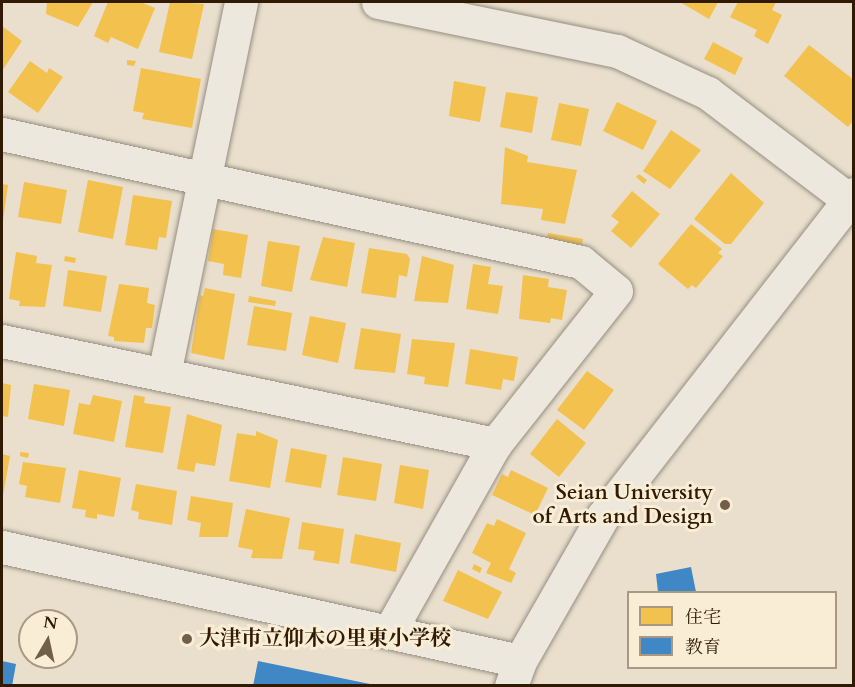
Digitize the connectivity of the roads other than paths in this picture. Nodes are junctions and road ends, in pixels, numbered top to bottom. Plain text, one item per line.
1 (241, 2) edge
2 (378, 2) edge
3 (2, 134) edge
4 (206, 179) junction
5 (852, 200) edge
6 (2, 341) edge
7 (164, 374) junction
8 (495, 444) junction
9 (2, 547) edge
10 (390, 630) junction
11 (516, 673) edge

1 - 4 street
2 - 5 street
3 - 4 street
4 - 7 street
4 - 8 street
5 - 11 street
6 - 7 street
7 - 8 street
8 - 10 street
9 - 10 street
10 - 11 street

